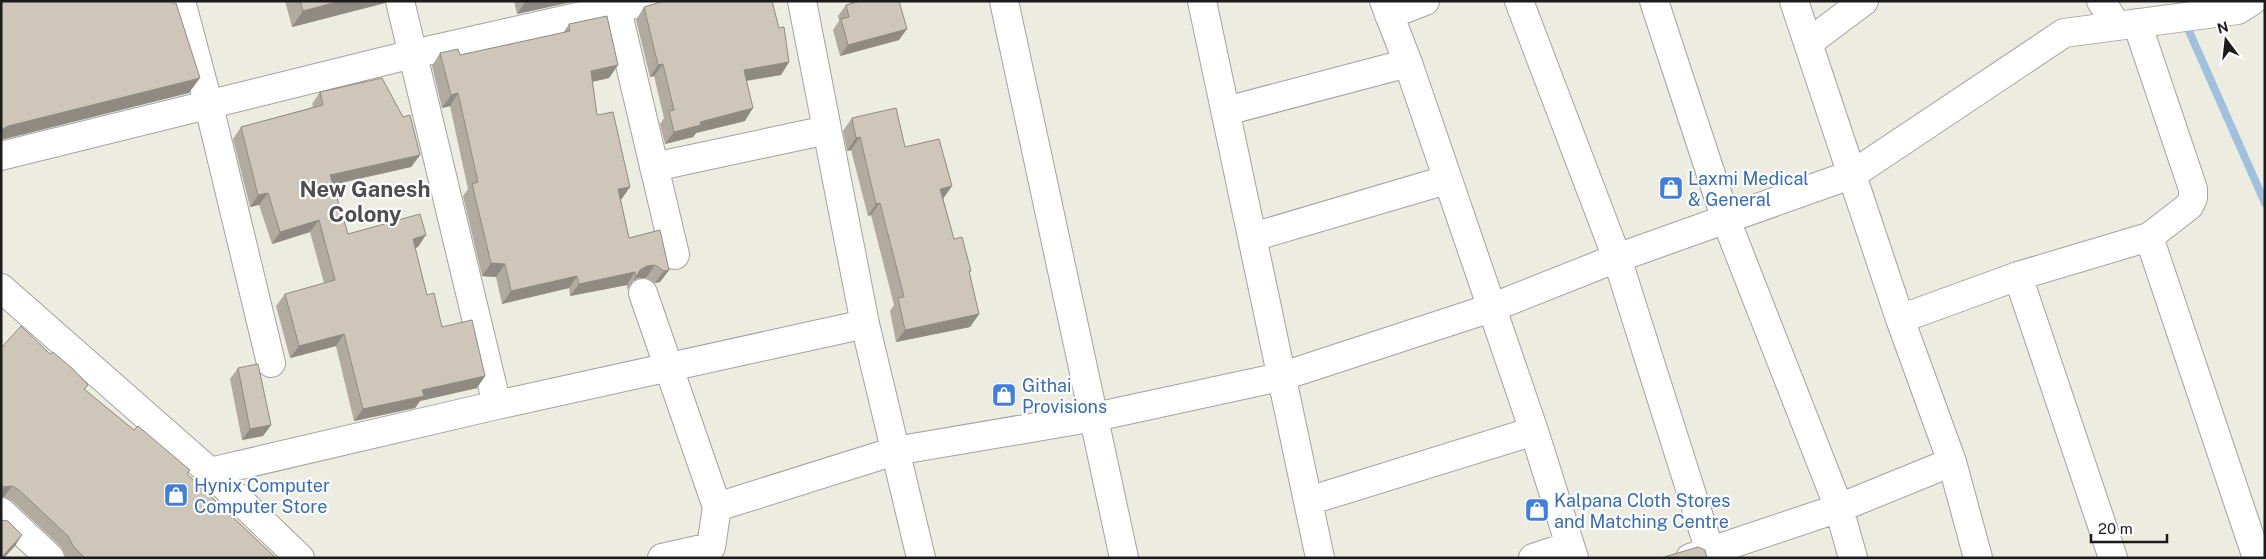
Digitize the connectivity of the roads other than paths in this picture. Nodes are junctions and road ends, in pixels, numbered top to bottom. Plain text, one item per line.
1 (181, 1) edge
2 (400, 1) edge
3 (648, 1) edge
4 (802, 1) edge
5 (1004, 1) edge
6 (1202, 1) edge
7 (1425, 1) edge
8 (1519, 1) edge
9 (1654, 1) edge
10 (1794, 1) edge
11 (1864, 1) edge
12 (2101, 1) edge
13 (2252, 1) edge
14 (616, 4) edge
15 (1387, 8) edge
16 (2137, 23) junction
17 (1808, 43) junction
18 (413, 54) junction
19 (1408, 62) junction
20 (209, 106) junction
21 (1226, 111) junction
22 (827, 130) junction
23 (1, 156) edge
24 (654, 167) junction
25 (1853, 174) junction
26 (1446, 180) junction
27 (1726, 220) junction
28 (1253, 237) junction
29 (2150, 237) junction
30 (675, 254) dead end
31 (1617, 258) junction
32 (2018, 276) junction
33 (1, 288) edge
34 (643, 292) dead end
35 (1491, 308) junction
36 (1900, 319) junction
37 (865, 324) junction
38 (271, 363) dead end
39 (667, 368) junction
40 (1280, 377) junction
41 (497, 405) junction
42 (1095, 417) junction
43 (1534, 431) junction
44 (896, 451) junction
45 (1952, 462) junction
46 (210, 472) junction
47 (1308, 501) junction
48 (717, 507) junction
49 (1839, 508) junction
50 (1, 512) edge
51 (714, 552) edge
52 (1571, 552) edge
53 (1704, 555) edge
54 (50, 558) edge
55 (300, 558) edge
56 (662, 558) edge
57 (921, 558) edge
58 (1124, 558) edge
59 (1320, 558) edge
60 (1533, 558) edge
61 (1853, 558) edge
62 (1978, 558) edge
63 (2113, 558) edge
64 (2257, 558) edge

1 - 20 street
2 - 18 street
3 - 14 street
4 - 22 street
5 - 42 street
6 - 21 street
7 - 15 street
8 - 31 street
9 - 27 street
10 - 17 street
11 - 17 street
12 - 16 street
13 - 16 street
14 - 18 street
14 - 24 street
15 - 19 street
16 - 25 street
16 - 29 street
17 - 25 street
18 - 20 street
18 - 41 street
19 - 21 street
19 - 26 street
20 - 23 street
20 - 38 street
21 - 28 street
22 - 24 street
22 - 37 street
24 - 30 street
25 - 27 street
25 - 36 street
26 - 28 street
26 - 35 street
27 - 31 street
27 - 49 street
28 - 40 street
29 - 32 street
29 - 64 street
31 - 35 street
31 - 53 street
32 - 36 street
32 - 63 street
33 - 46 street
34 - 39 street
35 - 40 street
35 - 43 street
36 - 45 street
37 - 39 street
37 - 44 street
39 - 41 street
39 - 48 street
40 - 42 street
40 - 47 street
41 - 46 street
42 - 44 street
42 - 58 street
43 - 47 street
43 - 52 street
44 - 48 street
44 - 57 street
45 - 49 street
45 - 62 street
46 - 55 street
47 - 59 street
48 - 51 street
49 - 53 street
49 - 61 street
50 - 54 street
51 - 56 street
52 - 60 street

